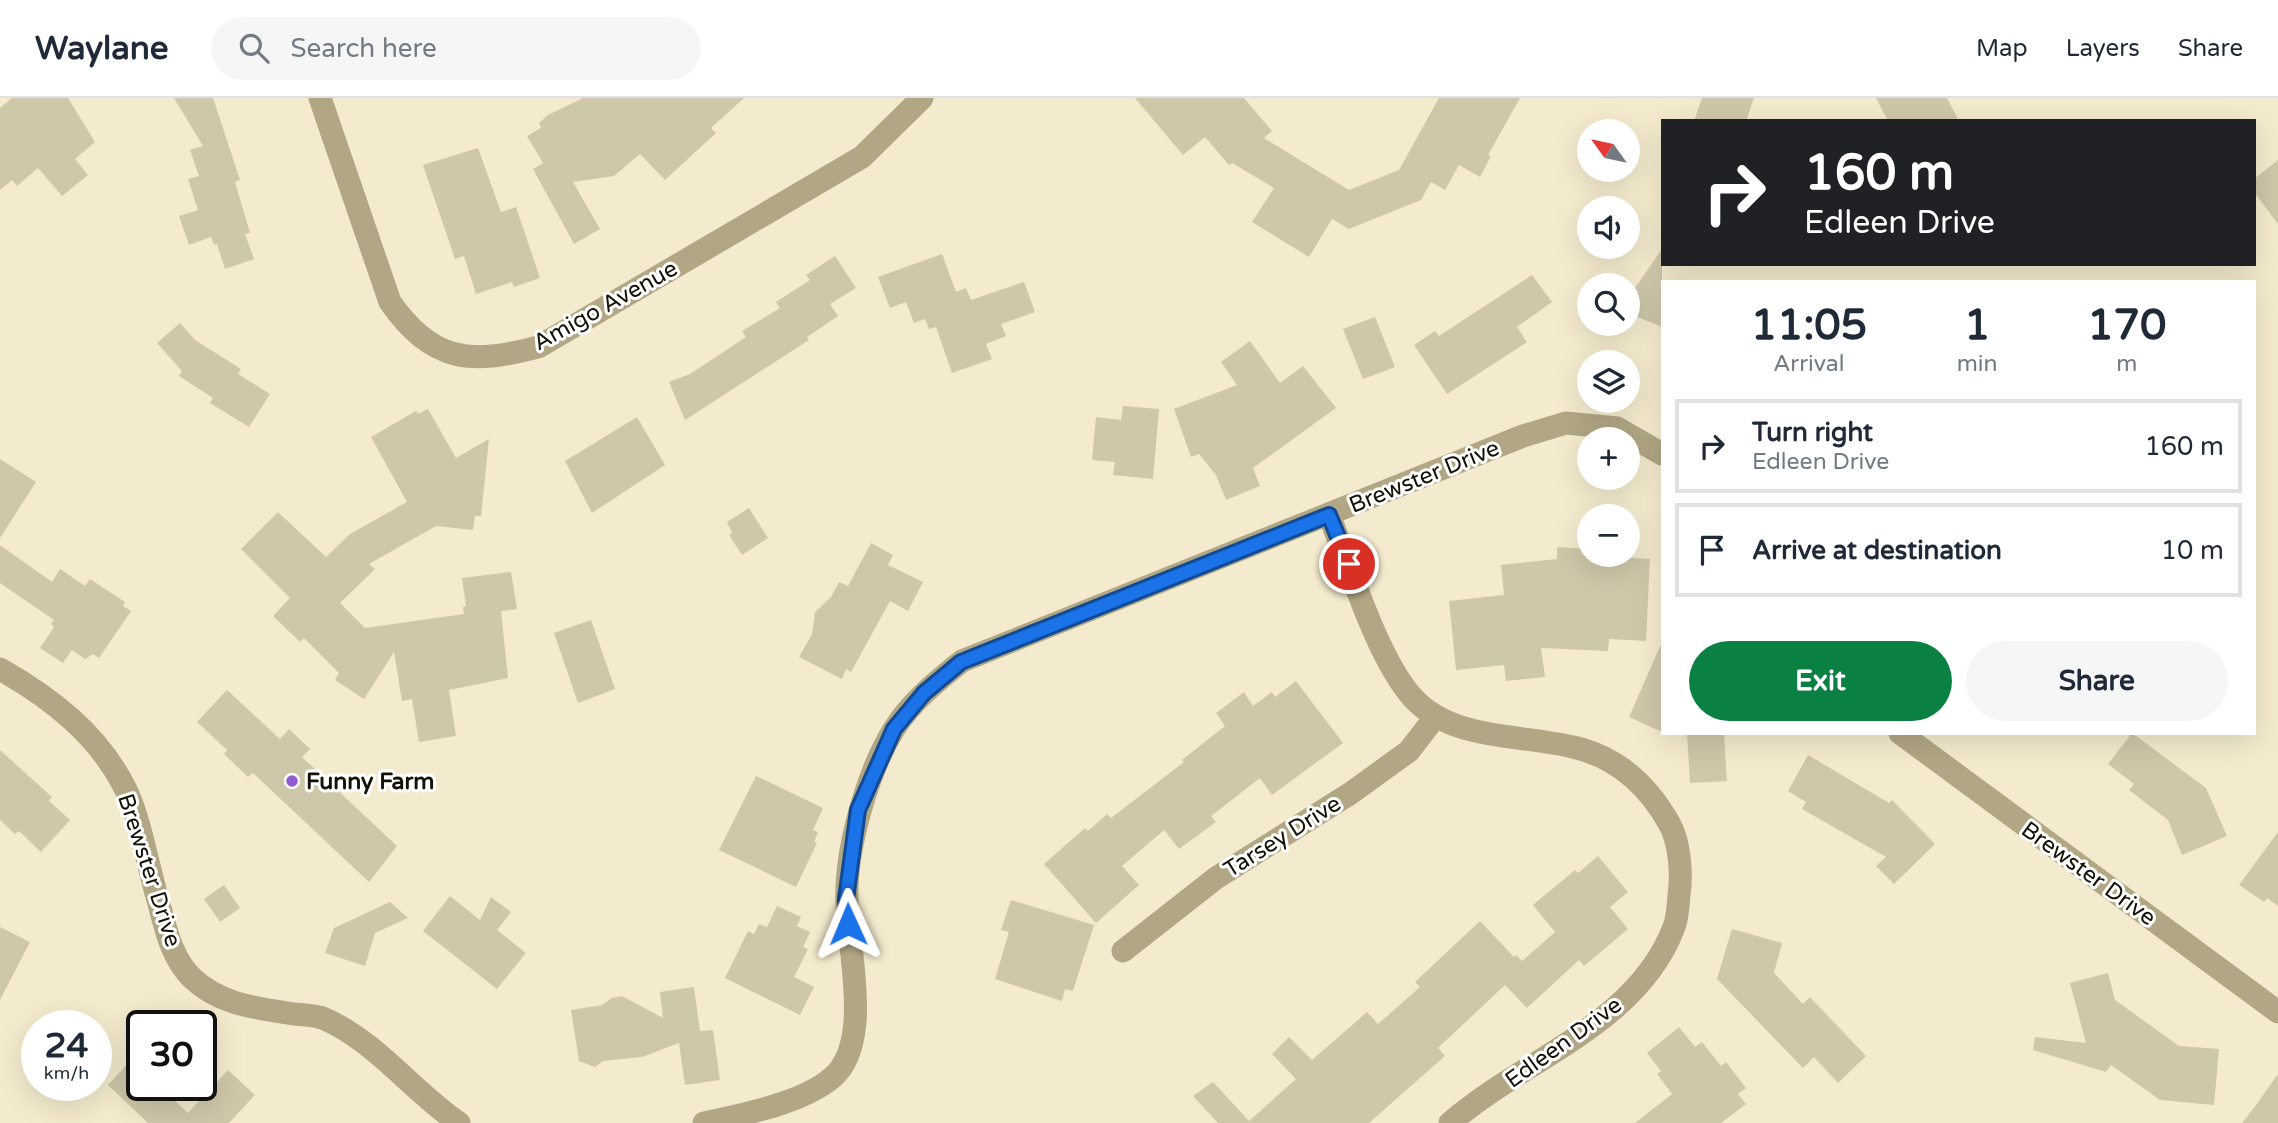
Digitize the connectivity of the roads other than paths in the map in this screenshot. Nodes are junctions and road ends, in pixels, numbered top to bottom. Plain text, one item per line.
1 (320, 98) edge
2 (922, 98) edge
3 (1661, 453) edge
4 (1329, 515) junction
5 (0, 669) edge
6 (1436, 716) junction
7 (1903, 735) edge
8 (1123, 951) dead end
9 (2278, 1012) edge
10 (458, 1123) edge
11 (704, 1123) edge
12 (1450, 1123) edge

1 - 2 street, Amigo Avenue
3 - 4 street, Brewster Drive
4 - 6 street, Edleen Drive
4 - 11 street, Brewster Drive
5 - 10 street, Brewster Drive
6 - 8 street, Tarsey Drive
6 - 12 street, Edleen Drive
7 - 9 street, Brewster Drive

